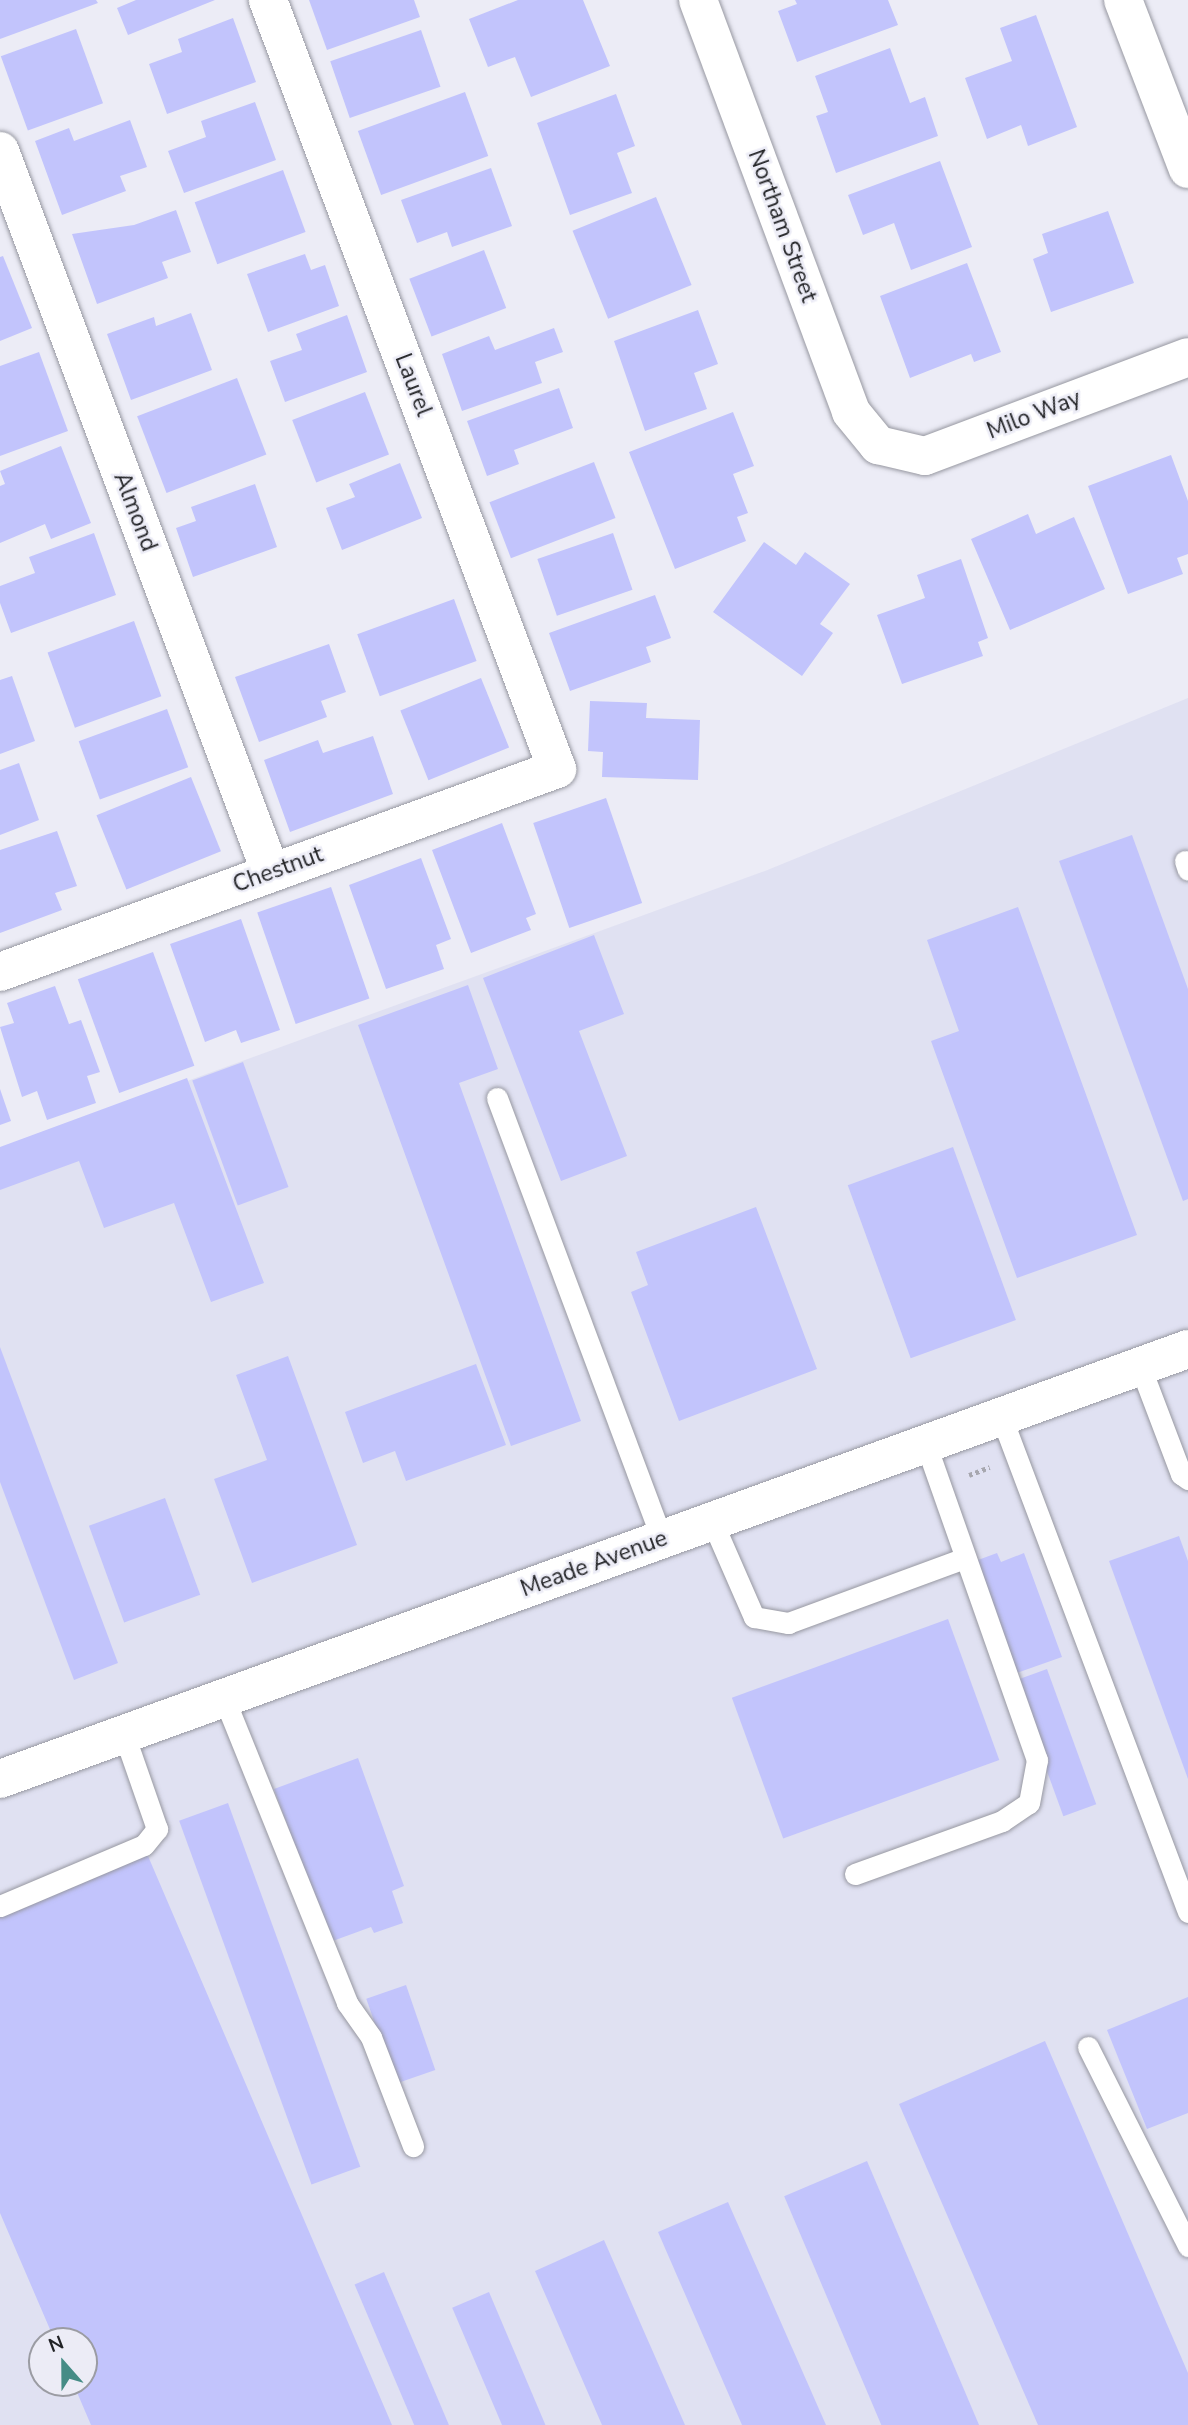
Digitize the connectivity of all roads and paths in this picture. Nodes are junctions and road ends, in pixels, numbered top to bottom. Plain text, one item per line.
1 (268, 0) edge
2 (698, 0) edge
3 (1123, 0) edge
4 (0, 151) edge
5 (1188, 169) edge
6 (1188, 357) edge
7 (878, 444) joint
8 (557, 769) joint
9 (271, 873) junction
10 (0, 972) edge
11 (497, 1098) dead end
12 (1188, 1349) edge
13 (1140, 1366) junction
14 (1001, 1416) junction
15 (926, 1444) junction
16 (1188, 1479) edge
17 (712, 1521) junction
18 (662, 1539) junction
19 (965, 1558) junction
20 (224, 1698) junction
21 (124, 1734) junction
22 (0, 1779) edge
23 (855, 1874) dead end
24 (0, 1906) edge
25 (1188, 1912) edge
26 (1088, 2047) dead end
27 (413, 2146) dead end
28 (1188, 2246) edge

1 - 8 street, Laurel
2 - 7 street, Northam Street
3 - 5 street
4 - 9 street, Almond
6 - 7 street, Milo Way
8 - 9 street, Chestnut
9 - 10 street, Chestnut
11 - 18 lane
12 - 13 street, Meade Avenue
13 - 14 street, Meade Avenue
13 - 16 lane
14 - 15 street, Meade Avenue
14 - 25 lane
15 - 17 street, Meade Avenue
15 - 19 lane
17 - 18 street, Meade Avenue
17 - 19 lane
18 - 20 street, Meade Avenue
19 - 23 lane
20 - 21 street, Meade Avenue
20 - 27 lane
21 - 22 street, Meade Avenue
21 - 24 lane
26 - 28 lane

